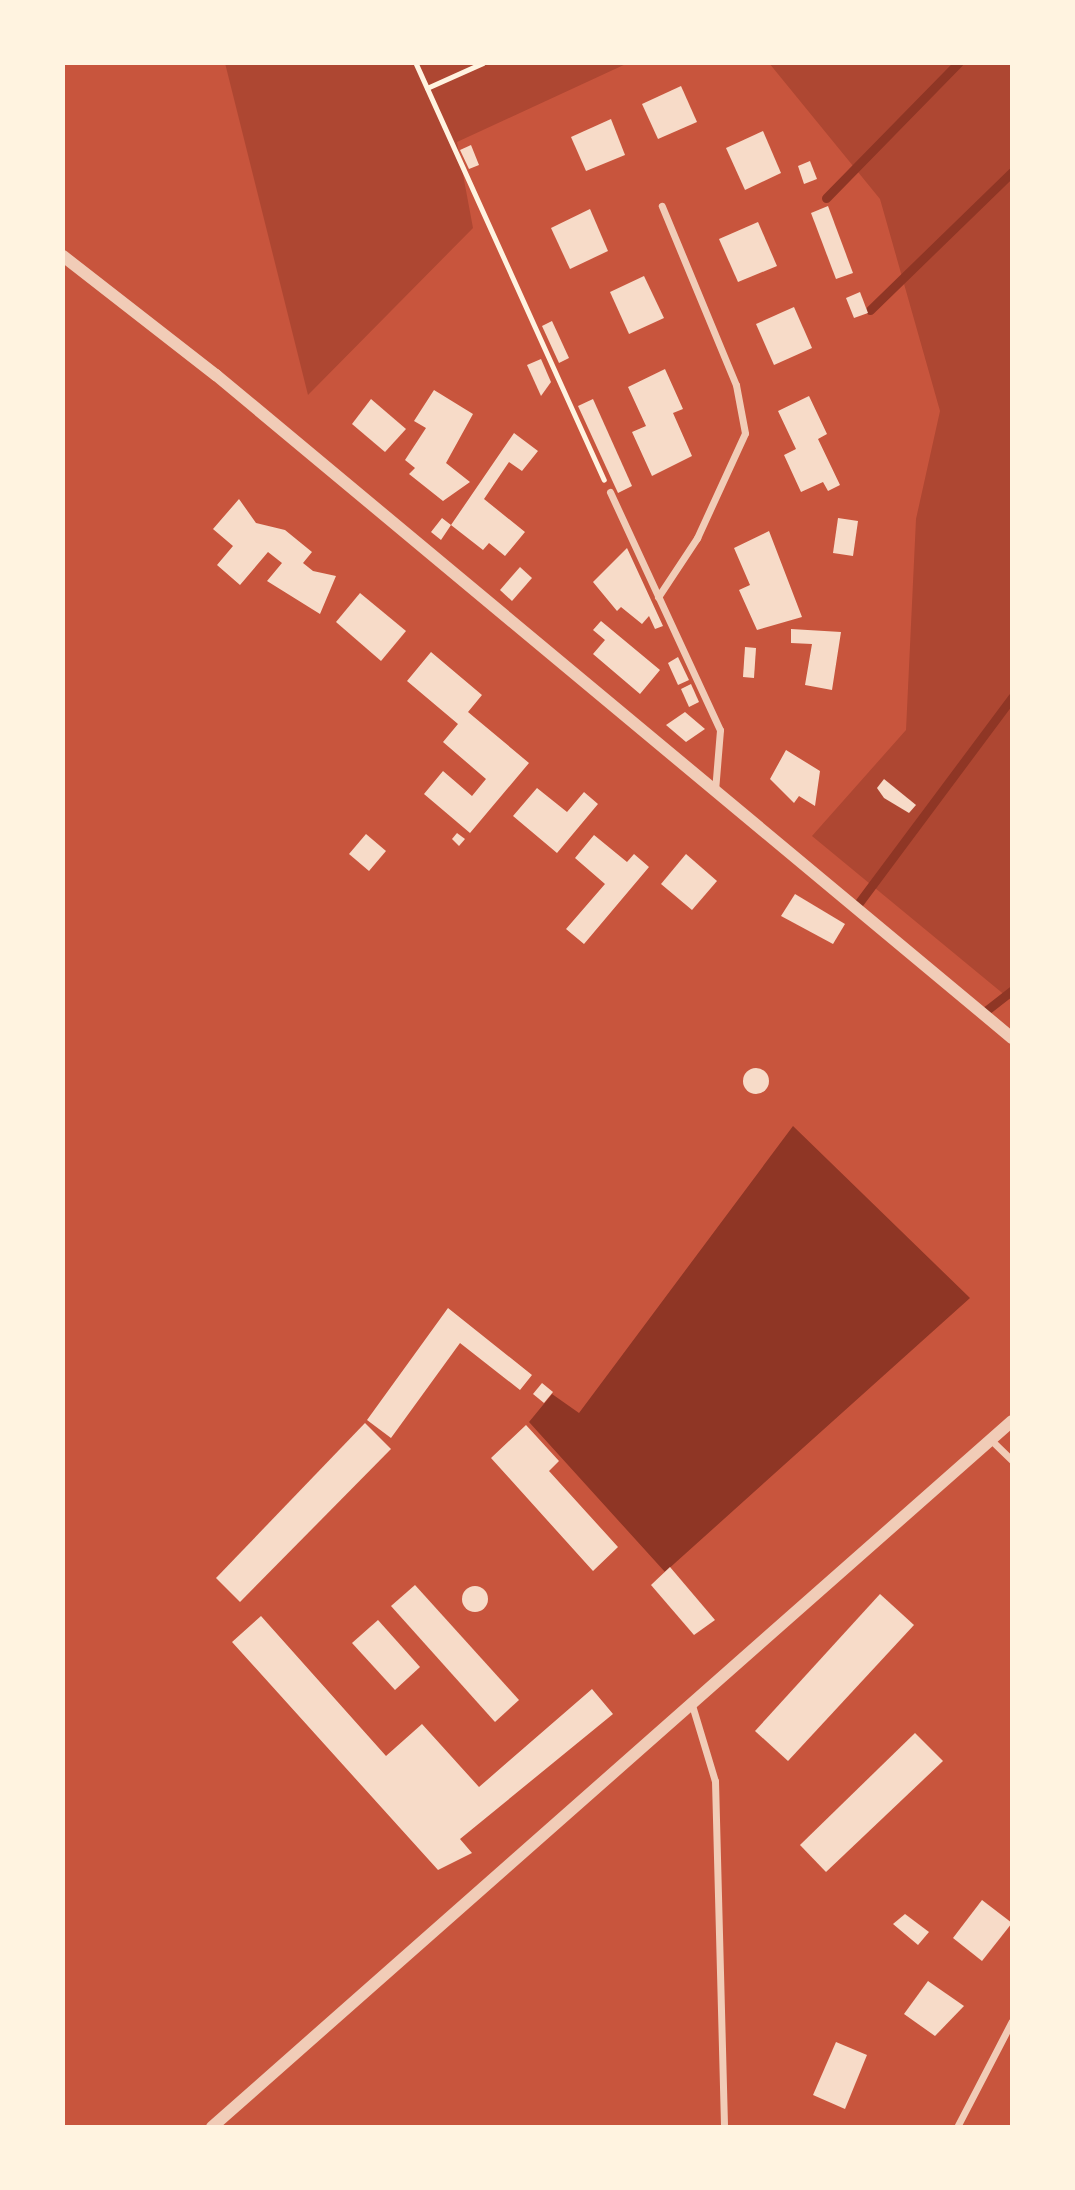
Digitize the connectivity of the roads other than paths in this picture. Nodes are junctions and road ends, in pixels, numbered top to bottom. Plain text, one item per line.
1 (662, 206) dead end
2 (63, 256) edge
3 (610, 492) road end
4 (658, 597) junction
5 (714, 795) junction
6 (1012, 1038) edge
7 (1012, 1421) edge
8 (991, 1440) junction
9 (1012, 1460) edge
10 (692, 1705) junction
11 (1012, 2021) edge
12 (212, 2127) edge
13 (724, 2127) edge
14 (957, 2127) edge

1 - 4 street
2 - 5 street
3 - 4 street
4 - 5 street
5 - 6 street
7 - 8 street
8 - 9 street
8 - 10 street
10 - 12 street
10 - 13 street
11 - 14 street

